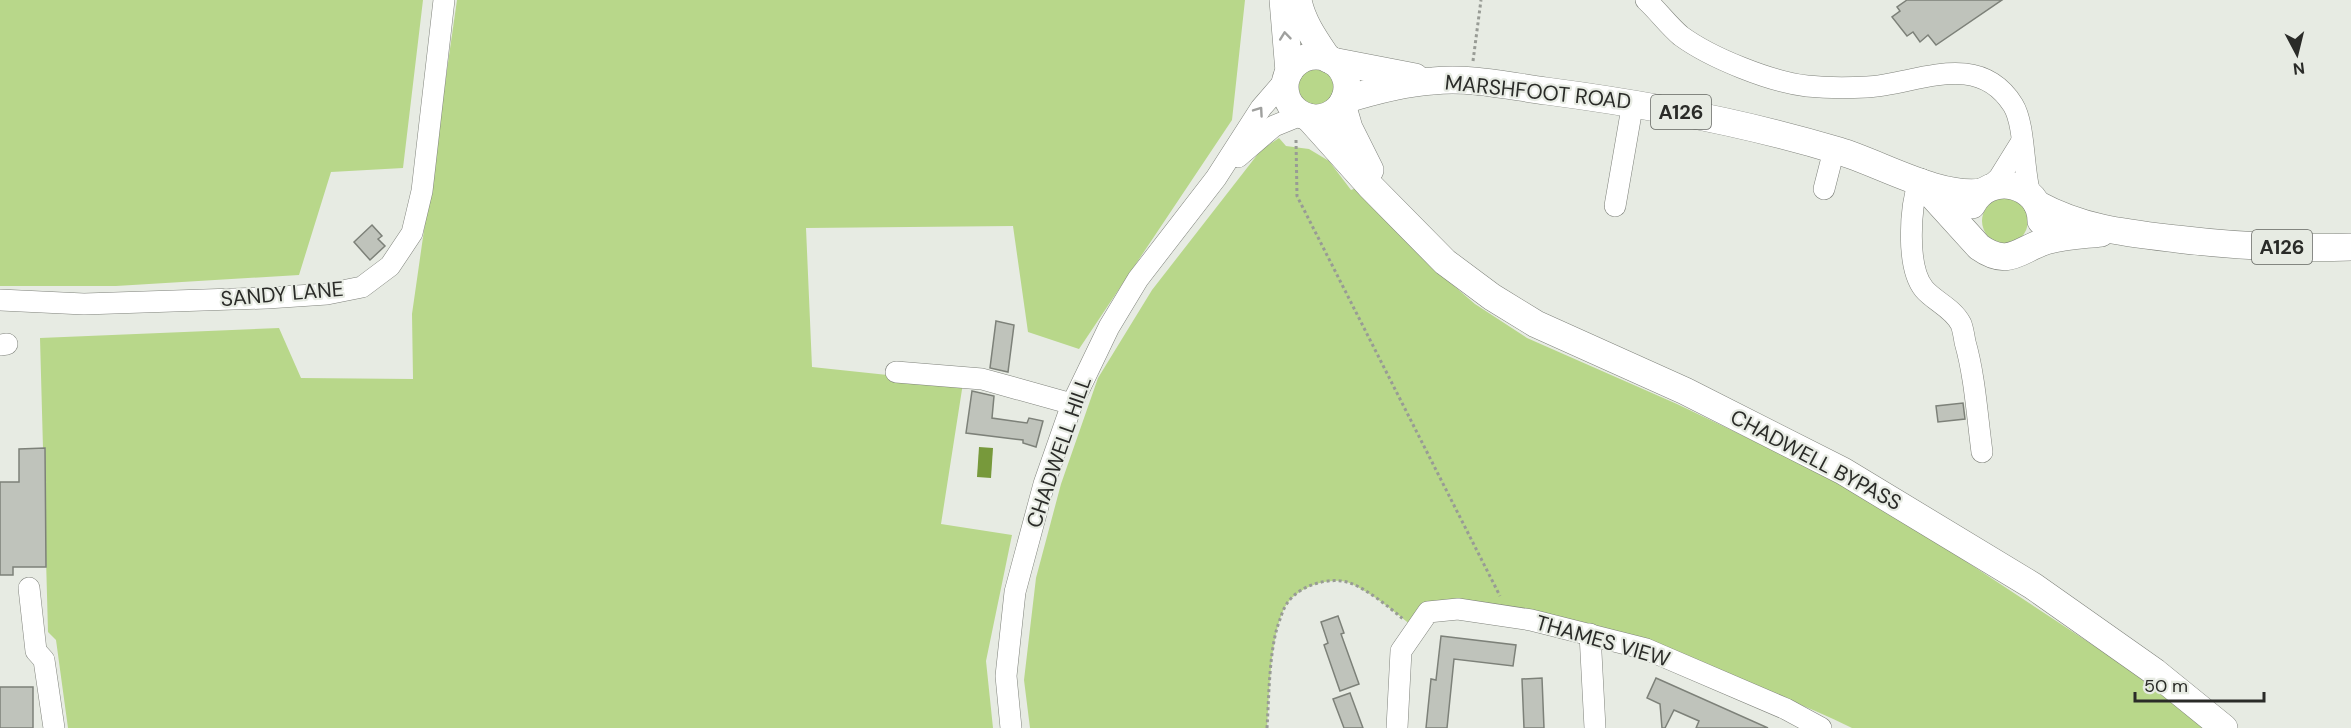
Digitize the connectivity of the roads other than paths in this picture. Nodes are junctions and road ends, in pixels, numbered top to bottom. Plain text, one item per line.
1 (444, 0) edge
2 (1283, 0) edge
3 (1298, 0) edge
4 (1647, 0) edge
5 (1330, 60) junction
6 (1287, 75) junction
7 (1434, 80) junction
8 (1343, 101) junction
9 (1633, 102) junction
10 (1299, 127) junction
11 (2022, 141) junction
12 (1833, 157) junction
13 (1216, 178) junction
14 (1919, 182) junction
15 (1828, 190) dead end
16 (1984, 190) junction
17 (2034, 199) junction
18 (1615, 206) dead end
19 (1397, 214) junction
20 (2114, 232) junction
21 (1979, 247) junction
22 (2030, 247) junction
23 (2351, 247) edge
24 (0, 300) edge
25 (897, 372) dead end
26 (1072, 404) junction
27 (1982, 452) dead end
28 (29, 588) dead end
29 (1590, 634) junction
30 (54, 728) edge
31 (1011, 728) edge
32 (1397, 728) edge
33 (1595, 728) edge
34 (1821, 728) edge
35 (2224, 728) edge

1 - 24 street, SANDY LANE
6 -> 2 main road
3 - 5 main road
4 - 11 street
5 - 6 main road
5 - 7 main road, MARSHFOOT ROAD / A126
5 - 8 main road
6 - 10 main road
13 -> 6 street, CHADWELL HILL
7 - 8 main road, MARSHFOOT ROAD / A126
7 - 9 main road, MARSHFOOT ROAD / A126
8 - 10 main road
8 - 19 main road, CHADWELL BYPASS
9 - 12 main road, MARSHFOOT ROAD / A126
9 - 18 street
10 - 13 street, CHADWELL HILL
10 - 19 main road, CHADWELL BYPASS
11 - 16 street
11 - 17 street
12 - 14 main road, MARSHFOOT ROAD / A126
12 - 15 street
13 - 26 street, CHADWELL HILL
14 - 16 main road, MARSHFOOT ROAD / A126
14 - 21 main road, MARSHFOOT ROAD / A126
14 - 27 street
16 - 17 main road, MARSHFOOT ROAD / A126
16 - 21 main road
17 - 20 main road, MARSHFOOT ROAD / A126
17 - 22 main road
19 - 35 main road, CHADWELL BYPASS
20 - 22 main road, MARSHFOOT ROAD / A126
20 - 23 main road, MARSHFOOT ROAD / A126
21 - 22 main road, MARSHFOOT ROAD / A126
25 - 26 street
26 - 31 street, CHADWELL HILL
28 - 30 street
29 - 32 street, THAMES VIEW
29 - 33 street
29 - 34 street, THAMES VIEW

